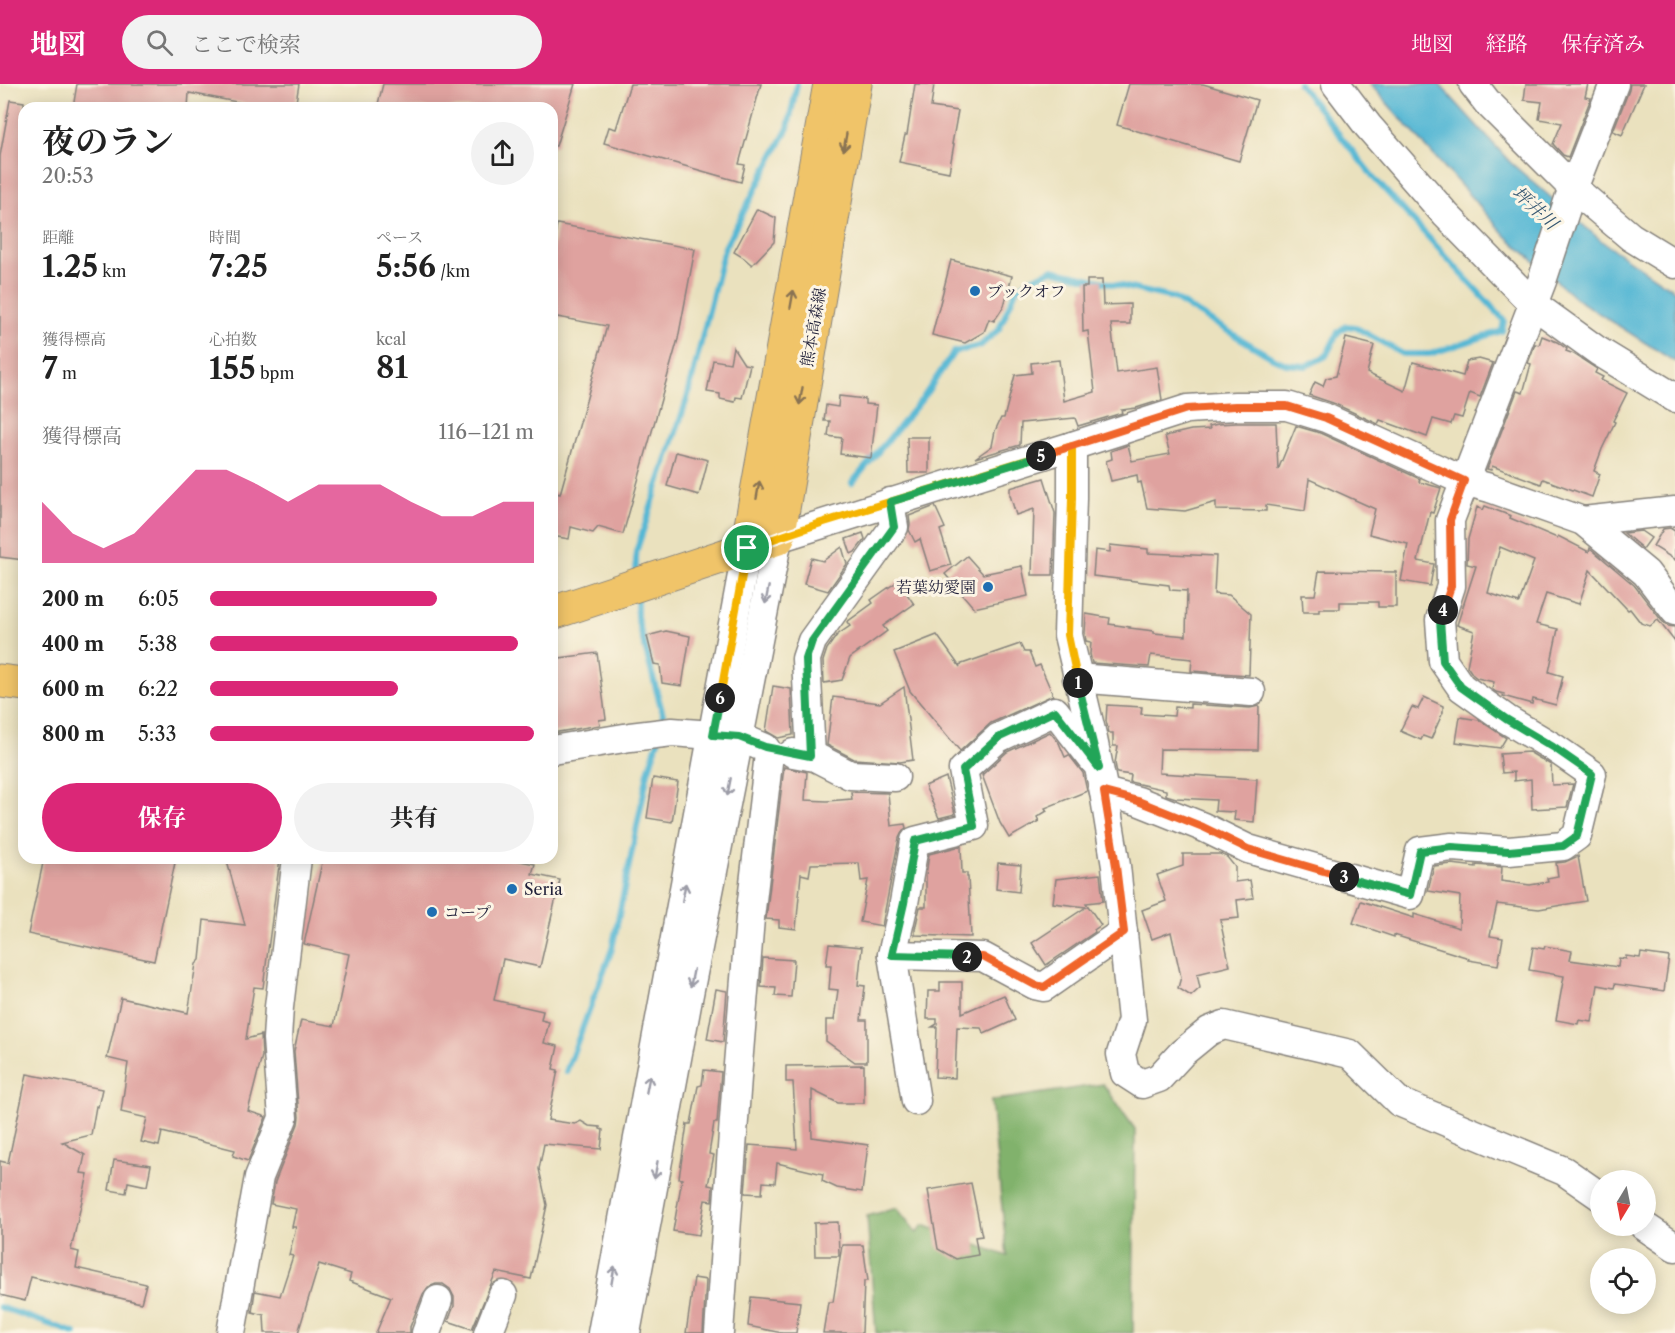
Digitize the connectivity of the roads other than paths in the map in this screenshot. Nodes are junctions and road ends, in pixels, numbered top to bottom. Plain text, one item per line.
1 (830, 84) edge
2 (855, 84) edge
3 (1336, 84) edge
4 (1473, 84) edge
5 (1614, 84) edge
6 (1571, 194) junction
7 (1675, 264) edge
8 (1537, 293) junction
9 (1675, 398) edge
10 (1072, 446) junction
11 (1464, 481) junction
12 (890, 502) junction
13 (1675, 511) edge
14 (1583, 521) junction
15 (778, 538) junction
16 (747, 548) junction
17 (1675, 611) edge
18 (558, 612) edge
19 (1077, 678) junction
20 (0, 681) edge
21 (18, 683) edge
22 (1251, 692) dead end
23 (726, 736) junction
24 (765, 747) junction
25 (558, 749) edge
26 (810, 756) junction
27 (894, 777) dead end
28 (1102, 780) junction
29 (296, 864) edge
30 (1124, 932) junction
31 (892, 955) junction
32 (916, 1101) dead end
33 (1590, 1189) edge
34 (1656, 1234) edge
35 (630, 1246) junction
36 (1675, 1247) edge
37 (503, 1295) dead end
38 (438, 1300) dead end
39 (231, 1333) edge
40 (426, 1333) edge
41 (488, 1333) edge
42 (602, 1333) edge
43 (626, 1333) edge
44 (718, 1333) edge

16 -> 1 main road, 熊本高森線
2 -> 15 main road, 熊本高森線
3 - 8 street
4 - 6 street
5 - 6 street
6 - 7 street
6 - 8 street
8 - 9 street
8 - 11 street
10 - 11 street
10 - 12 street
10 - 19 street
11 - 14 street
11 - 28 street
12 - 15 street
12 - 26 street
13 - 14 street
14 - 17 street
15 - 16 main road
15 -> 23 street
16 - 18 main road
16 - 23 street
19 - 22 street
19 - 28 street
20 - 21 main road
23 - 24 street
23 - 25 street
23 - 35 street
24 - 26 street
24 - 44 street
26 - 27 street
28 - 30 street
28 - 31 street
29 - 39 street
30 - 31 street
30 - 33 street
31 - 32 street
34 - 36 street
42 -> 35 street
35 - 43 street
37 - 41 street
38 - 40 street

